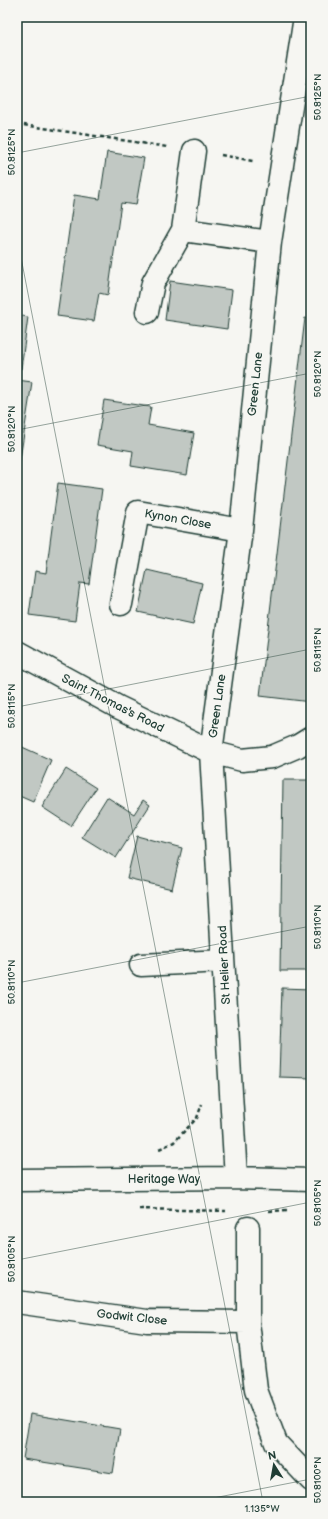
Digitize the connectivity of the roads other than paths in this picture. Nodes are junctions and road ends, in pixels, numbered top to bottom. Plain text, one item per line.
1 (305, 17) edge
2 (194, 151) road end
3 (183, 230) junction
4 (270, 242) junction
5 (146, 312) dead end
6 (240, 530) junction
7 (121, 604) dead end
8 (17, 652) edge
9 (311, 738) edge
10 (211, 752) junction
11 (223, 961) junction
12 (141, 965) dead end
13 (236, 1178) junction
14 (17, 1180) edge
15 (311, 1180) edge
16 (248, 1228) dead end
17 (17, 1302) edge
18 (248, 1322) junction
19 (311, 1480) edge

1 - 4 street, Green Lane
2 - 3 street
3 - 4 street
3 - 5 street
4 - 6 street, Green Lane
6 - 7 street, Kynon Close
6 - 10 street, Green Lane
8 - 10 street, Saint Thomas's Road
9 - 10 street, Saint Thomas's Road
10 - 11 street, St Helier Road
11 - 12 street
11 - 13 street, St Helier Road
13 - 14 street, Heritage Way
13 - 15 street, Heritage Way
16 - 18 street
17 - 18 street, Godwit Close
18 - 19 street

